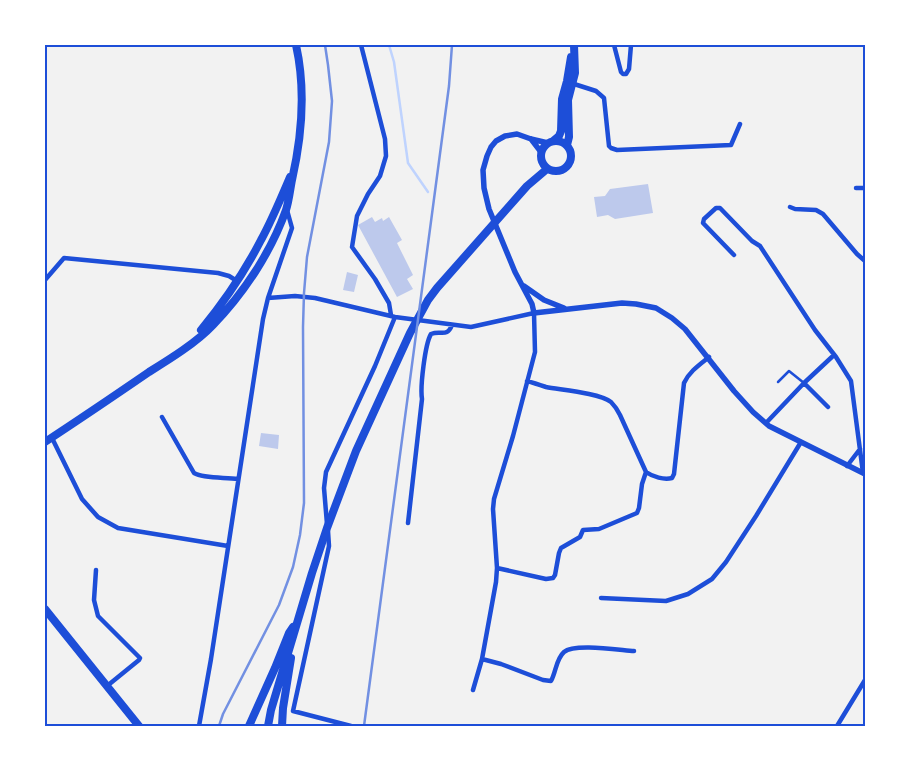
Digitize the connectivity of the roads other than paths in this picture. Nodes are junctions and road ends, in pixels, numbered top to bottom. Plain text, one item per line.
1 (296, 45) edge
2 (361, 45) edge
3 (574, 45) edge
4 (614, 45) edge
5 (632, 45) edge
6 (570, 82) junction
7 (740, 124) dead end
8 (531, 139) junction
9 (550, 142) junction
10 (567, 146) junction
11 (541, 152) junction
12 (296, 161) junction
13 (542, 162) junction
14 (547, 169) junction
15 (527, 186) junction
16 (856, 188) dead end
17 (865, 188) edge
18 (790, 207) dead end
19 (286, 209) junction
20 (734, 255) dead end
21 (865, 260) edge
22 (45, 280) edge
23 (237, 281) junction
24 (520, 283) junction
25 (268, 298) junction
26 (234, 300) junction
27 (566, 309) junction
28 (534, 313) junction
29 (393, 316) junction
30 (452, 325) junction
31 (189, 345) junction
32 (834, 355) junction
33 (708, 357) junction
34 (528, 381) junction
35 (778, 382) dead end
36 (804, 383) junction
37 (828, 407) dead end
38 (162, 417) dead end
39 (766, 423) junction
40 (48, 440) edge
41 (801, 442) junction
42 (860, 449) junction
43 (847, 466) junction
44 (646, 472) junction
45 (864, 474) edge
46 (238, 479) junction
47 (408, 523) dead end
48 (228, 546) junction
49 (497, 568) junction
50 (96, 570) dead end
51 (600, 598) dead end
52 (45, 609) edge
53 (299, 617) junction
54 (634, 651) dead end
55 (482, 659) junction
56 (865, 680) edge
57 (107, 686) junction
58 (473, 690) dead end
59 (139, 726) edge
60 (198, 726) edge
61 (249, 726) edge
62 (268, 726) edge
63 (282, 726) edge
64 (351, 726) edge
65 (837, 726) edge

1 - 12 main road
2 - 29 street
3 - 6 main road
4 - 5 street
6 - 7 street
6 - 9 main road
6 - 10 main road
8 - 9 street
8 - 11 street
8 - 24 street
9 - 10 main road
9 - 11 main road
10 - 14 main road
11 - 13 main road
12 - 19 main road
12 - 23 main road
13 - 14 main road
13 - 15 main road
14 - 15 main road
15 - 53 main road
16 - 17 street
18 - 21 street
19 - 25 street
19 - 26 main road
20 - 32 street
22 - 23 street
23 - 26 main road
23 - 31 main road
24 - 27 street
24 - 28 street
25 - 29 street
25 - 46 street
26 - 31 main road
27 - 28 street
27 - 33 street
28 - 30 street
28 - 34 street
29 - 30 street
29 - 64 street
30 - 47 street
31 - 40 main road
32 - 36 street
32 - 42 street
33 - 39 street
33 - 44 street
34 - 44 street
34 - 49 street
35 - 36 lane
36 - 37 street
36 - 39 street
38 - 46 street
39 - 41 street
40 - 48 street
41 - 43 street
41 - 51 street
42 - 43 street
42 - 45 street
43 - 45 street
44 - 49 street
46 - 48 street
48 - 60 street
49 - 55 street
50 - 57 street
52 - 57 main road
53 - 61 main road
53 - 62 main road
53 - 63 main road
54 - 55 street
55 - 58 street
56 - 65 street
57 - 59 main road

